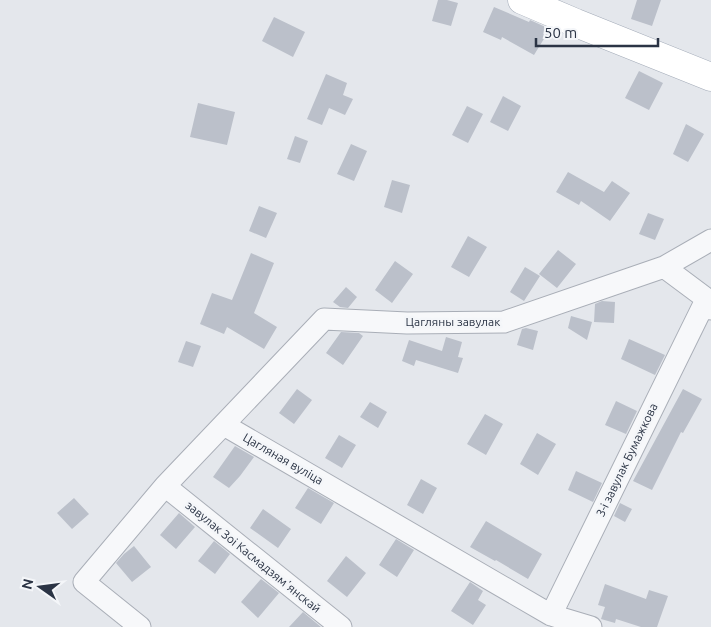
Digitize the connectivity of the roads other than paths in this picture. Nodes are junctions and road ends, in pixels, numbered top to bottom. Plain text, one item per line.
1 (522, 0) edge
2 (711, 77) edge
3 (711, 240) edge
4 (664, 267) junction
5 (707, 308) edge
6 (224, 425) junction
7 (165, 486) junction
8 (551, 615) junction
9 (140, 627) edge
10 (341, 627) edge
11 (591, 627) edge

1 - 2 main road
3 - 4 street, Цагляны завулак
4 - 5 street
4 - 6 street, Цагляны завулак
5 - 8 street, 3-і завулак Бумажкова
6 - 7 street
6 - 8 street, Цагляная вуліца
7 - 9 street
7 - 10 street, завулак Зоі Касмадзямʼянскай
8 - 11 street, Цагляная вуліца

